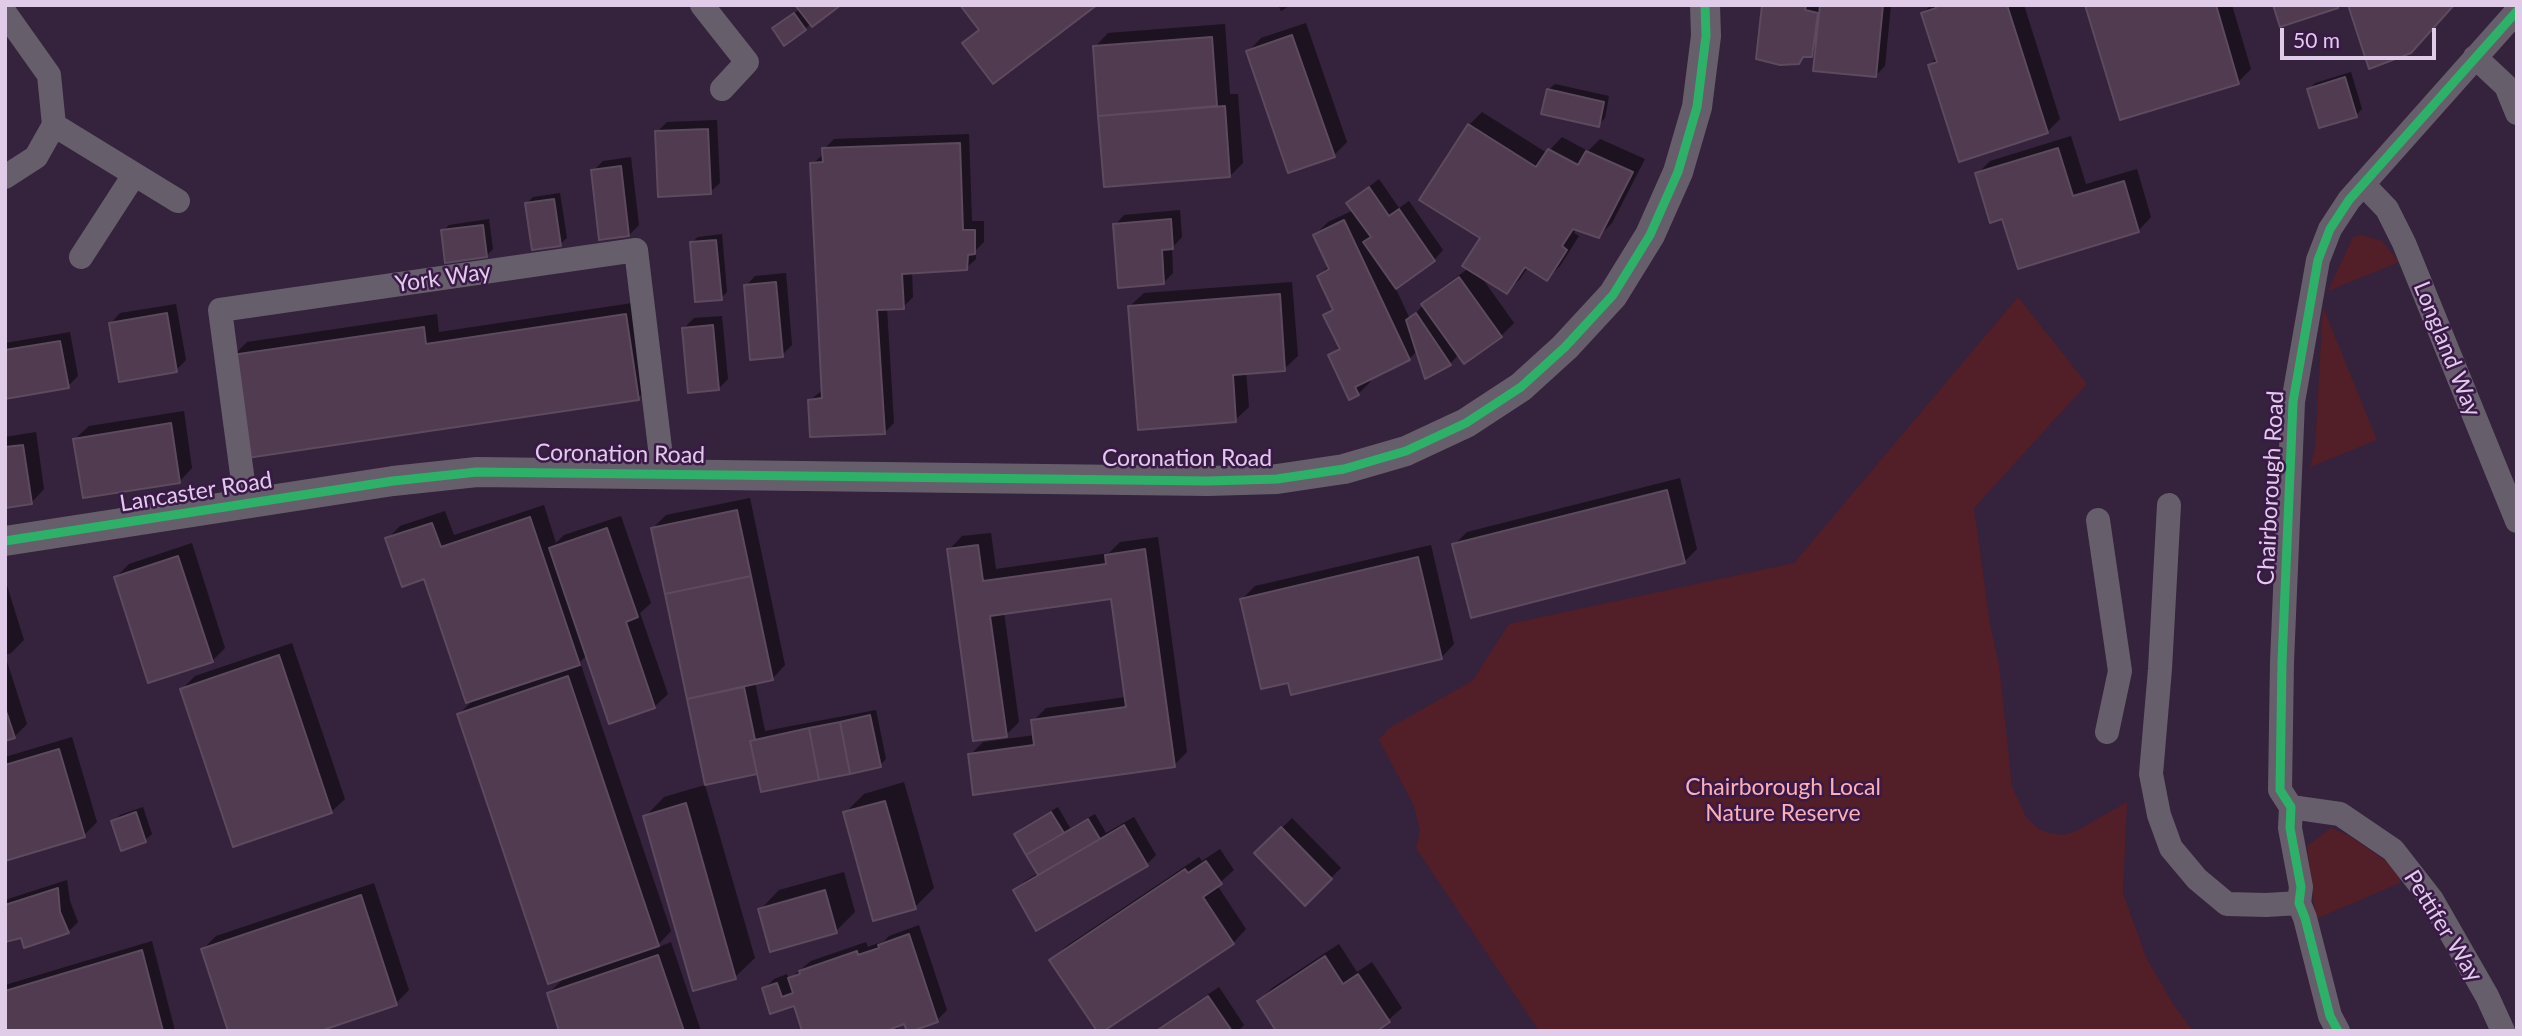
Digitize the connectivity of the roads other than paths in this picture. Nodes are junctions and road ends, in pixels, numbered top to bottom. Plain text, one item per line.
1 (702, 5) edge
2 (1705, 5) edge
3 (2517, 11) edge
4 (5, 13) edge
5 (2475, 57) junction
6 (722, 89) dead end
7 (2517, 113) edge
8 (54, 125) junction
9 (134, 175) junction
10 (5, 177) edge
11 (2363, 184) junction
12 (177, 201) dead end
13 (81, 257) dead end
14 (663, 473) junction
15 (393, 481) joint
16 (246, 504) junction
17 (2169, 505) dead end
18 (2098, 520) dead end
19 (2517, 521) edge
20 (5, 541) edge
21 (2160, 669) junction
22 (2120, 671) junction
23 (2107, 732) dead end
24 (2291, 807) junction
25 (2299, 903) junction
26 (2337, 1031) edge
27 (2502, 1031) edge

1 - 6 street
2 - 14 street, Coronation Road
3 - 5 street, Chairborough Road
4 - 8 street
5 - 7 street
5 - 11 street, Chairborough Road
8 - 9 street
8 - 10 street
9 - 12 street
9 - 13 street
11 - 19 street, Longland Way
11 - 24 street, Chairborough Road
14 - 15 street, Coronation Road
14 - 16 street, York Way
15 - 16 street, Lancaster Road
16 - 20 street, Lancaster Road
17 - 21 street
18 - 22 street
21 - 22 street
21 - 25 street
22 - 23 street
24 - 25 street, Chairborough Road
24 - 27 street, Pettifer Way
25 - 26 street, Chairborough Road

